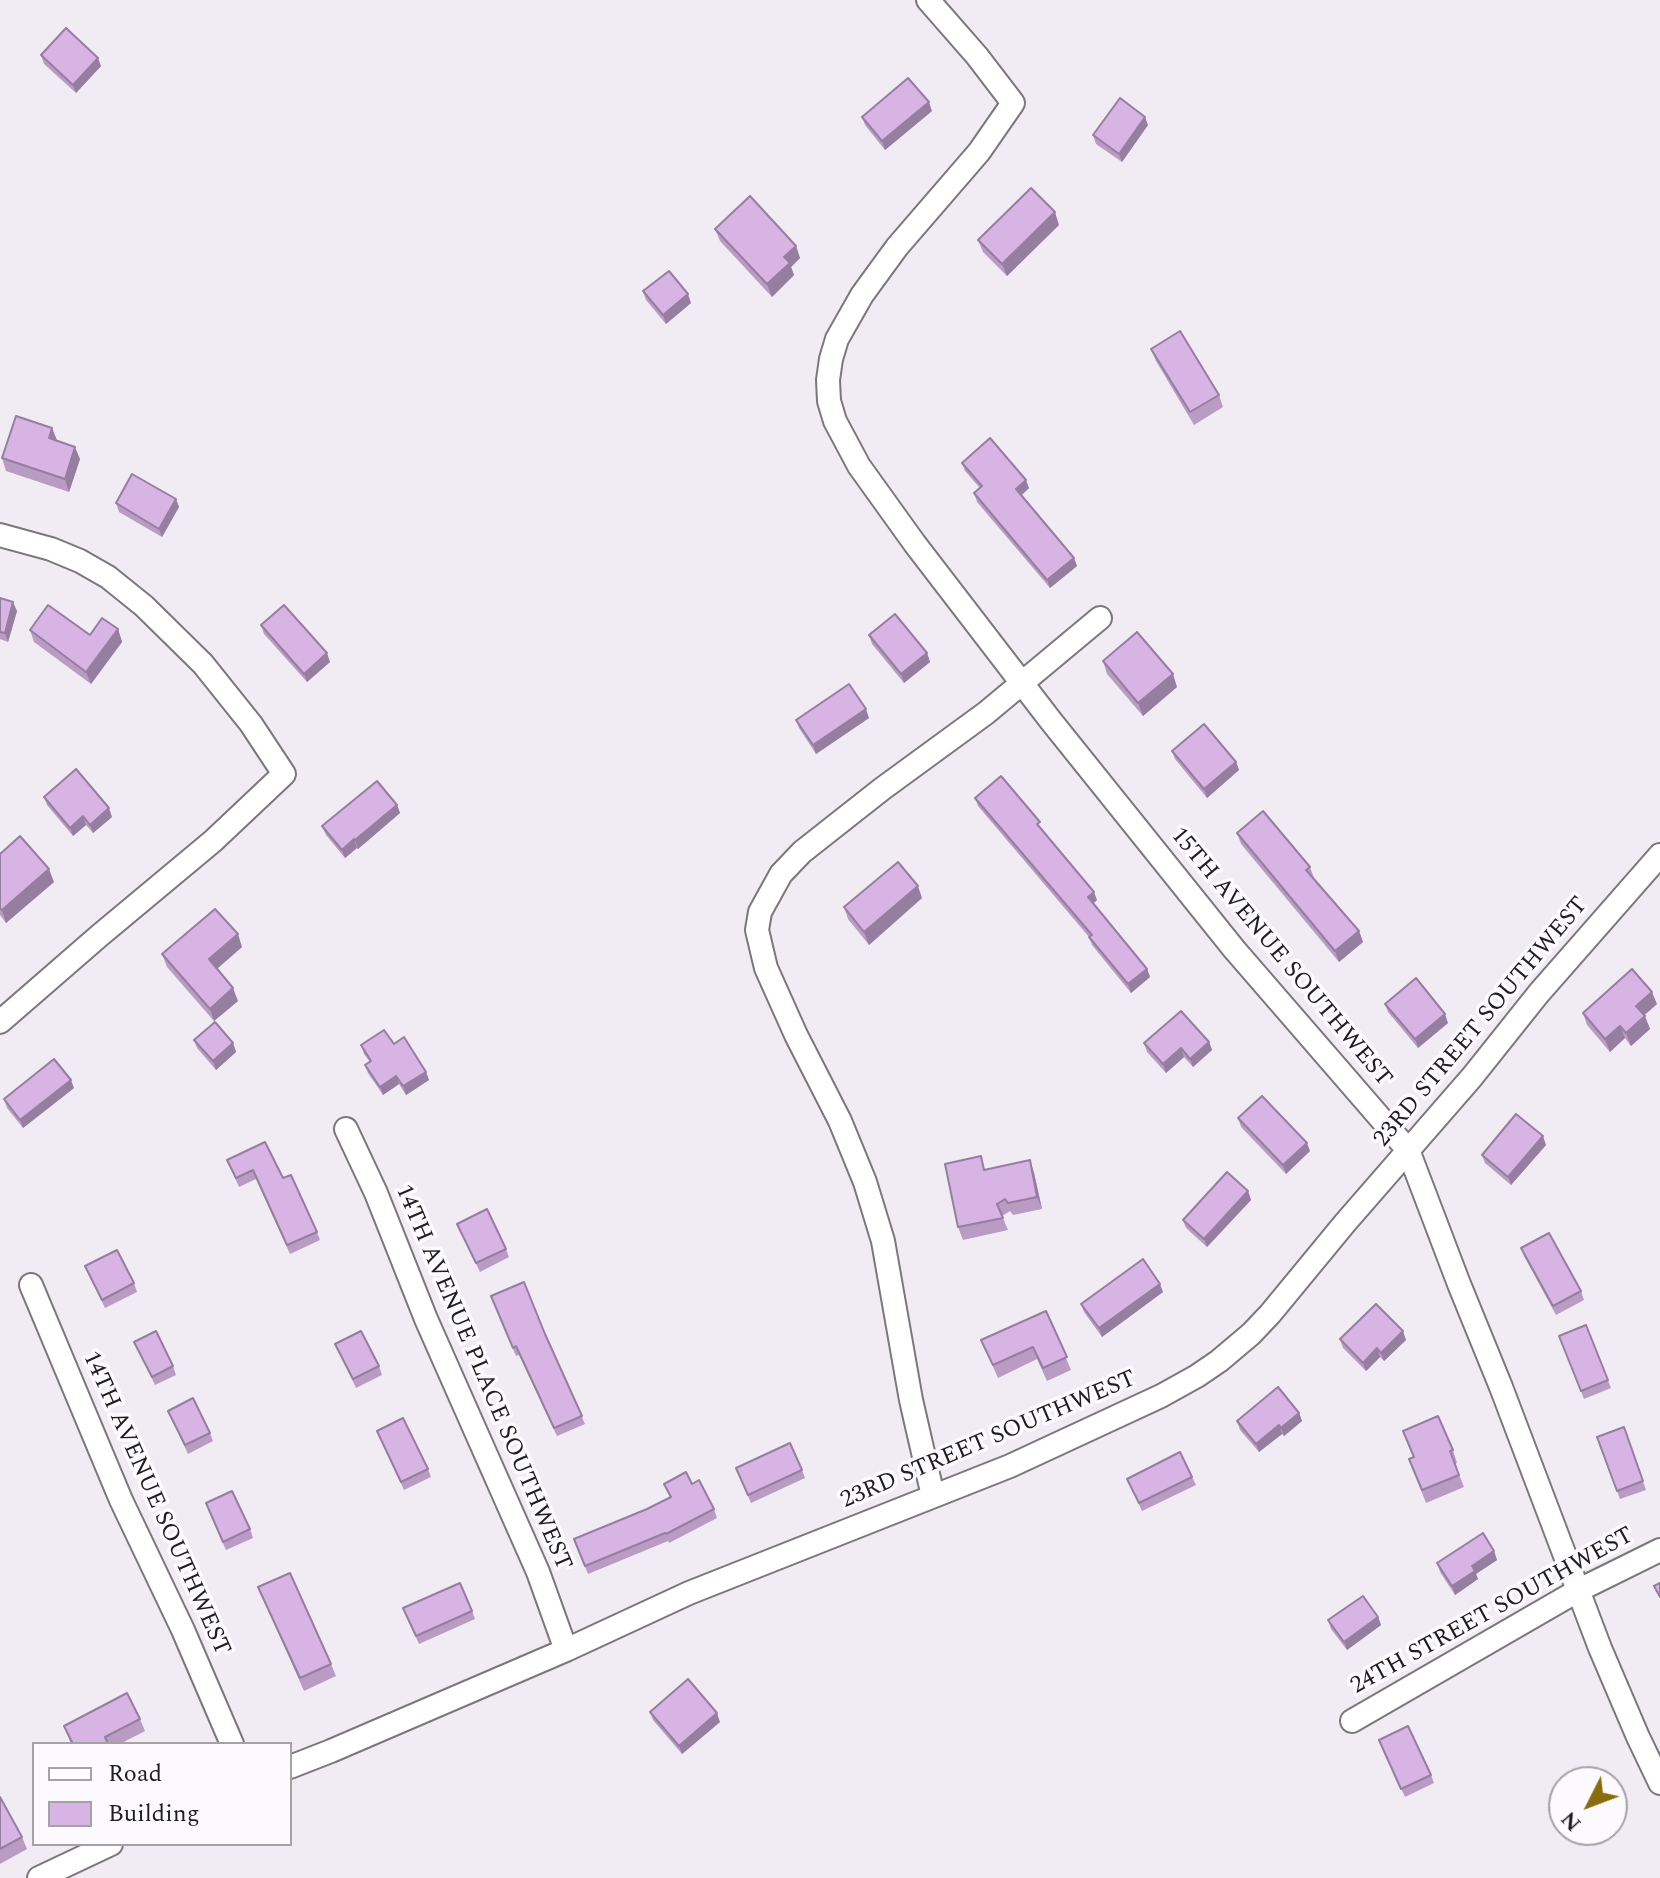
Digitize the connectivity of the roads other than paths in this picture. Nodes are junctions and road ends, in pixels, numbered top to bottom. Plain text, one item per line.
1 (928, 0) edge
2 (0, 535) edge
3 (1100, 618) dead end
4 (1023, 684) junction
5 (1660, 855) edge
6 (0, 1022) edge
7 (346, 1129) dead end
8 (1408, 1150) junction
9 (31, 1285) dead end
10 (933, 1496) junction
11 (1660, 1550) edge
12 (1579, 1590) junction
13 (566, 1650) junction
14 (1352, 1721) dead end
15 (231, 1742) edge
16 (292, 1766) edge
17 (1660, 1783) edge
18 (107, 1846) edge
19 (39, 1878) edge

1 - 4 street, 15TH AVENUE SOUTHWEST
2 - 6 street
3 - 4 street
4 - 8 street, 15TH AVENUE SOUTHWEST
4 - 10 street
5 - 8 street, 23RD STREET SOUTHWEST
7 - 13 street, 14TH AVENUE PLACE SOUTHWEST
8 - 10 street, 23RD STREET SOUTHWEST
8 - 12 street, 15TH AVENUE SOUTHWEST
9 - 15 street, 14TH AVENUE SOUTHWEST
10 - 13 street, 23RD STREET SOUTHWEST
11 - 12 street, 24TH STREET SOUTHWEST
12 - 14 street, 24TH STREET SOUTHWEST
12 - 17 street, 15TH AVENUE SOUTHWEST
13 - 16 street, 23RD STREET SOUTHWEST
18 - 19 street

